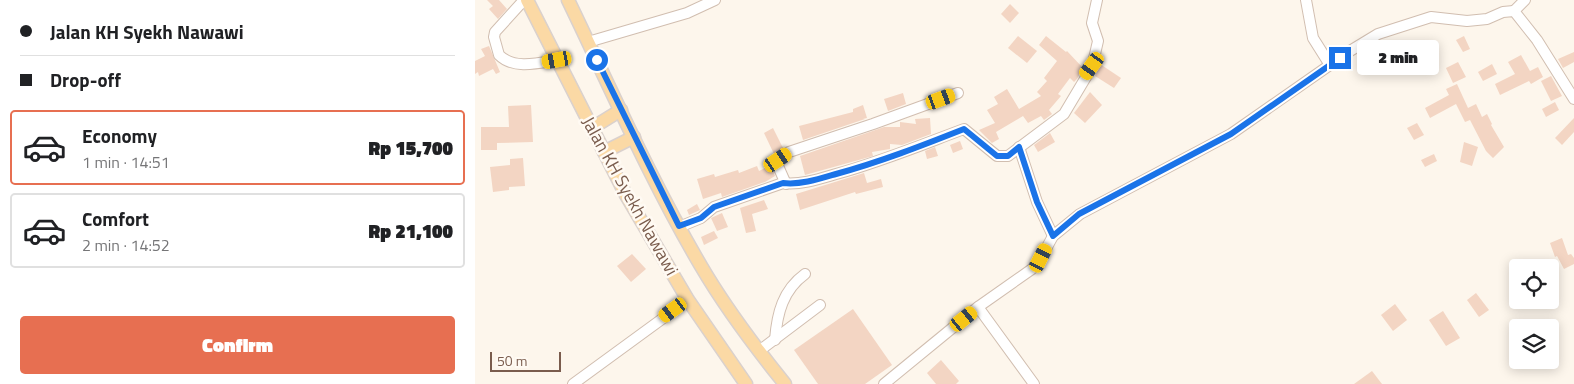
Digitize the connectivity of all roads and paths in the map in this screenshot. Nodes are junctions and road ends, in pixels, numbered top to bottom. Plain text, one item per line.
1 (525, 0) edge
2 (568, 0) edge
3 (715, 0) edge
4 (1097, 0) edge
5 (1306, 0) edge
6 (1525, 0) edge
7 (1514, 11) junction
8 (588, 42) junction
9 (557, 60) junction
10 (1330, 65) junction
11 (957, 93) dead end
12 (1574, 99) edge
13 (621, 110) junction
14 (592, 128) junction
15 (634, 136) junction
16 (1019, 147) junction
17 (604, 152) junction
18 (786, 184) junction
19 (679, 226) junction
20 (1053, 236) junction
21 (805, 274) dead end
22 (688, 300) junction
23 (820, 305) dead end
24 (978, 307) junction
25 (775, 340) junction
26 (759, 351) junction
27 (573, 384) edge
28 (746, 384) edge
29 (785, 384) edge
30 (883, 384) edge
31 (1034, 384) edge

1 - 9 main road, Jalan KH Syekh Nawawi
1 - 9 street
2 - 8 main road, Jalan KH Syekh Nawawi
3 - 8 street
4 - 16 street
5 - 10 street
6 - 7 street
7 - 10 street
7 - 12 street
8 - 13 main road, Jalan KH Syekh Nawawi
9 - 14 main road, Jalan KH Syekh Nawawi
10 - 20 street
11 - 18 street
13 - 14 main road
13 - 15 main road, Jalan KH Syekh Nawawi
14 - 17 main road, Jalan KH Syekh Nawawi
15 - 17 main road
15 - 19 main road, Jalan KH Syekh Nawawi
16 - 18 street
16 - 20 street
17 - 22 main road, Jalan KH Syekh Nawawi
18 - 19 street
19 - 26 main road, Jalan KH Syekh Nawawi
20 - 24 street
21 - 25 street
22 - 27 street
22 - 28 main road, Jalan KH Syekh Nawawi
23 - 25 street
24 - 30 street
24 - 31 street
25 - 26 street
26 - 29 main road, Jalan KH Syekh Nawawi

